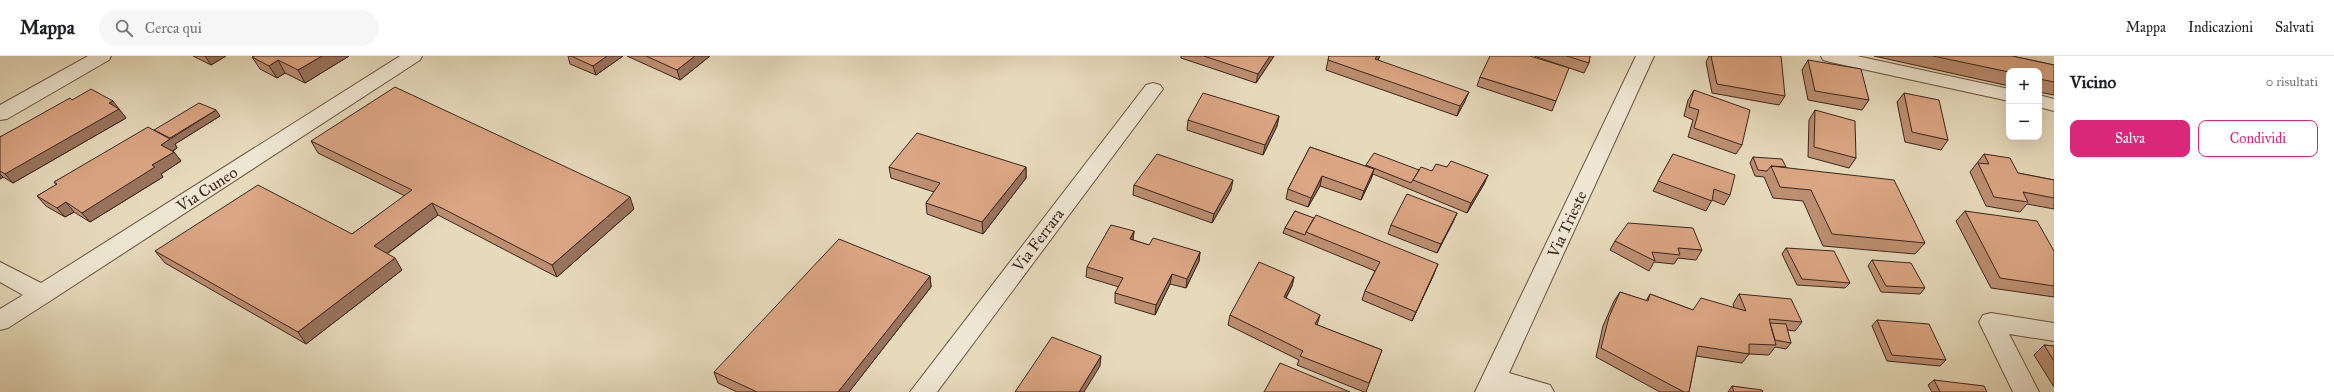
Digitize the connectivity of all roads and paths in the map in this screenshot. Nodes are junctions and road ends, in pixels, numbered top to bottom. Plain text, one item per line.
1 (102, 56) edge
2 (413, 56) edge
3 (1645, 56) edge
4 (1830, 56) edge
5 (1153, 89) dead end
6 (2006, 94) edge
7 (2042, 102) edge
8 (2054, 105) edge
9 (0, 114) edge
10 (0, 271) edge
11 (42, 295) junction
12 (0, 322) edge
13 (2054, 332) edge
14 (1491, 385) edge
15 (923, 392) edge
16 (1541, 392) edge
17 (2026, 392) edge

1 - 9 street
2 - 11 street, Via Cuneo
3 - 14 street, Via Trieste
4 - 6 street
5 - 15 street, Via Ferrara
7 - 8 street
10 - 11 street
11 - 12 street, Via Cuneo
13 - 17 street
14 - 16 street

